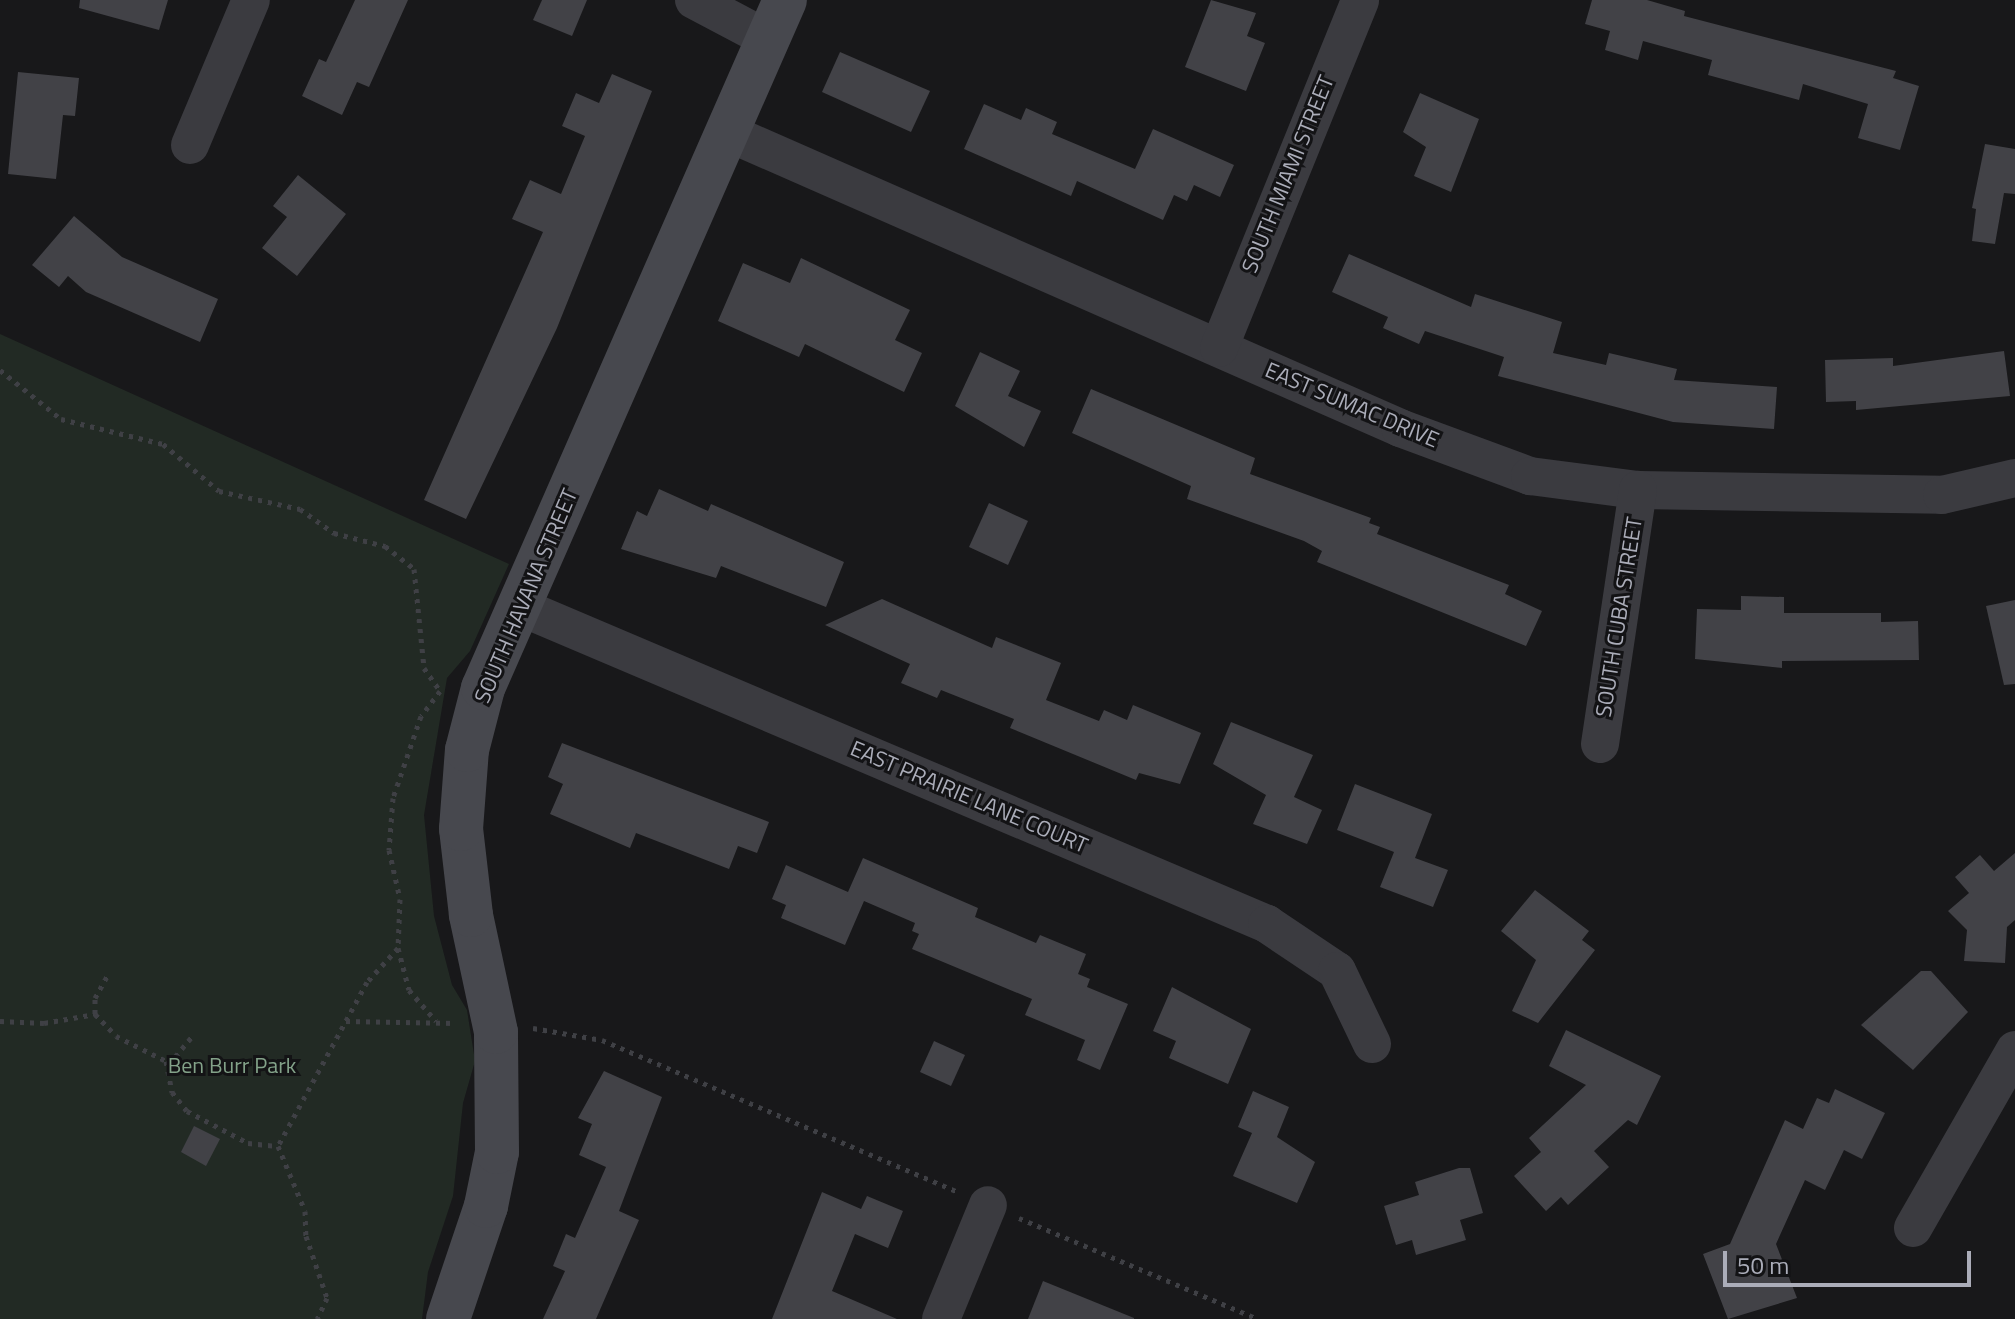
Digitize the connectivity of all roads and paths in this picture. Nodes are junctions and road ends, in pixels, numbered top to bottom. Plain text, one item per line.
1 (251, 0) edge
2 (694, 0) edge
3 (1360, 0) edge
4 (777, 20) edge
5 (729, 133) junction
6 (190, 145) dead end
7 (1219, 348) junction
8 (0, 370) edge
9 (2015, 478) edge
10 (1638, 490) junction
11 (518, 606) junction
12 (1600, 744) dead end
13 (398, 948) junction
14 (108, 975) dead end
15 (95, 1014) junction
16 (0, 1021) edge
17 (345, 1021) junction
18 (437, 1022) junction
19 (478, 1027) junction
20 (192, 1037) dead end
21 (1372, 1044) dead end
22 (2015, 1050) edge
23 (169, 1064) junction
24 (278, 1146) junction
25 (988, 1205) junction
26 (1913, 1228) dead end
27 (317, 1319) edge
28 (448, 1319) edge
29 (941, 1319) edge
30 (1258, 1319) edge

1 - 6 street
2 - 4 street
3 - 7 street, SOUTH MIAMI STREET
4 - 5 street, SOUTH HAVANA STREET
5 - 7 street, EAST SUMAC DRIVE
5 - 11 street, SOUTH HAVANA STREET
7 - 10 street, EAST SUMAC DRIVE
8 - 13 path
9 - 10 street, EAST SUMAC DRIVE
10 - 12 street, SOUTH CUBA STREET
11 - 19 street, SOUTH HAVANA STREET
11 - 21 street, EAST PRAIRIE LANE COURT
13 - 17 path
13 - 18 path
14 - 15 path
15 - 16 path
15 - 23 path
17 - 18 path
17 - 24 path
18 - 19 path
19 - 25 path
19 - 28 street, SOUTH HAVANA STREET
20 - 23 path
22 - 26 street
23 - 24 path
24 - 27 path
25 - 29 street
25 - 30 path

